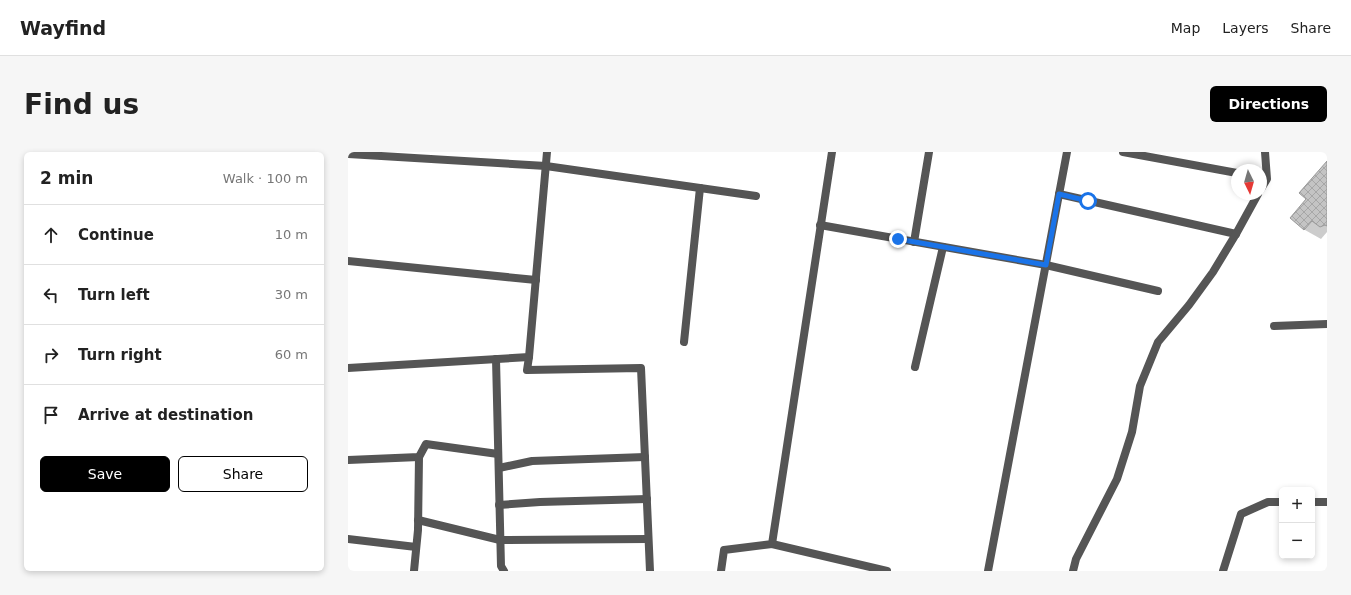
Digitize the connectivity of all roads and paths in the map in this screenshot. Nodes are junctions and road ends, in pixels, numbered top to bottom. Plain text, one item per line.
1 (547, 152) edge
2 (832, 152) edge
3 (929, 152) edge
4 (1067, 152) edge
5 (1123, 152) edge
6 (1264, 152) edge
7 (348, 154) edge
8 (403, 155) edge
9 (1264, 164) edge
10 (546, 166) junction
11 (1231, 172) edge
12 (700, 188) junction
13 (1059, 194) junction
14 (756, 196) dead end
15 (1255, 200) edge
16 (820, 225) junction
17 (1236, 234) junction
18 (914, 242) junction
19 (943, 247) junction
20 (348, 261) edge
21 (1046, 265) junction
22 (536, 280) junction
23 (1158, 290) dead end
24 (1327, 324) edge
25 (1274, 326) dead end
26 (684, 342) dead end
27 (529, 357) junction
28 (496, 359) junction
29 (915, 367) dead end
30 (348, 368) edge
31 (498, 454) junction
32 (419, 457) junction
33 (645, 457) junction
34 (348, 460) edge
35 (498, 468) junction
36 (646, 500) junction
37 (1279, 502) edge
38 (1315, 502) edge
39 (1327, 502) edge
40 (499, 505) junction
41 (418, 520) junction
42 (348, 539) edge
43 (648, 539) junction
44 (500, 540) junction
45 (772, 544) junction
46 (416, 546) junction
47 (414, 571) edge
48 (504, 571) edge
49 (650, 571) edge
50 (721, 571) edge
51 (886, 571) edge
52 (988, 571) edge
53 (1073, 571) edge
54 (1223, 571) edge

1 - 10 street
2 - 16 street
3 - 18 street
4 - 13 street
5 - 11 street
6 - 9 street
7 - 8 street
8 - 10 street
10 - 12 street
10 - 22 street
12 - 14 street
12 - 26 street
13 - 17 street
13 - 21 street
15 - 17 street
16 - 18 street
16 - 45 street
17 - 53 street
18 - 19 street
19 - 21 street
19 - 29 street
20 - 22 street
21 - 23 street
21 - 52 street
22 - 27 street
24 - 25 street
27 - 28 street
27 - 33 street
28 - 30 street
28 - 31 street
31 - 32 street
31 - 35 street
32 - 34 street
32 - 41 street
33 - 35 street
33 - 36 street
35 - 40 street
36 - 40 street
36 - 43 street
37 - 54 street
38 - 39 street
40 - 44 street
41 - 44 street
41 - 46 street
42 - 46 street
43 - 44 street
43 - 49 street
44 - 48 street
45 - 50 street
45 - 51 street
46 - 47 street

